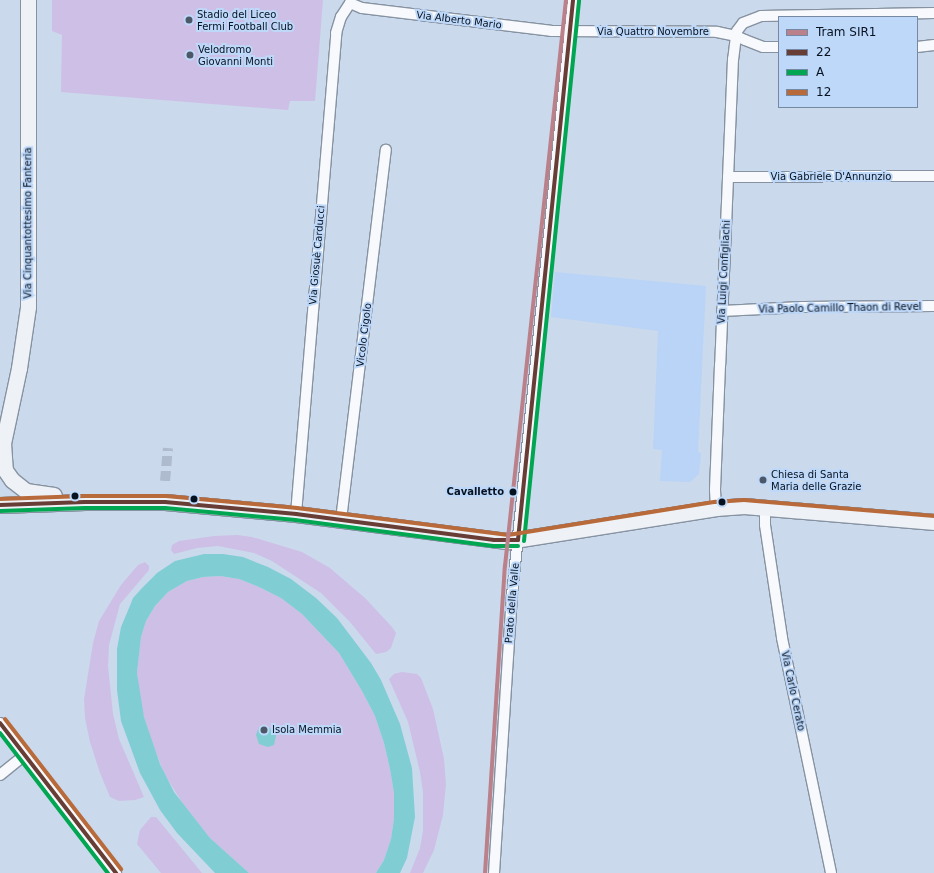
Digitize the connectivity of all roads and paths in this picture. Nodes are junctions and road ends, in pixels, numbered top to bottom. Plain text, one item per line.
1 (28, 0) edge
2 (573, 0) edge
3 (349, 2) edge
4 (934, 13) edge
5 (569, 32) junction
6 (736, 36) junction
7 (934, 45) edge
8 (778, 46) edge
9 (918, 47) edge
10 (386, 150) dead end
11 (934, 176) edge
12 (728, 177) junction
13 (934, 306) edge
14 (722, 312) junction
15 (2, 449) edge
16 (165, 502) junction
17 (0, 505) edge
18 (765, 507) junction
19 (716, 508) junction
20 (296, 514) junction
21 (341, 520) junction
22 (934, 522) edge
23 (518, 540) junction
24 (0, 722) edge
25 (25, 755) junction
26 (0, 775) edge
27 (116, 873) edge
28 (494, 873) edge
29 (831, 873) edge

1 - 15 street, Via Cinquantottesimo Fanteria
2 - 5 street, Prato della Valle
3 - 5 street, Via Alberto Mario
3 - 20 street, Via Giosuè Carducci
4 - 6 street
5 - 6 street, Via Quattro Novembre
5 - 23 street, Prato della Valle
6 - 8 street, Via Quattro Novembre
6 - 12 street, Via Luigi Configliachi
7 - 9 street
10 - 21 street, Vicolo Cigolo
11 - 12 street, Via Gabriele D'Annunzio
12 - 14 street, Via Luigi Configliachi
13 - 14 street, Via Paolo Camillo Thaon di Revel
14 - 19 street, Via Luigi Configliachi
15 - 16 street, Via Cinquantottesimo Fanteria
16 - 17 street
16 - 20 street
18 - 19 street
18 - 22 street
18 - 29 street, Via Carlo Cerato
19 - 23 street
20 - 21 street
21 - 23 street
23 - 28 street, Prato della Valle
24 - 25 street
25 - 26 street
25 - 27 street

